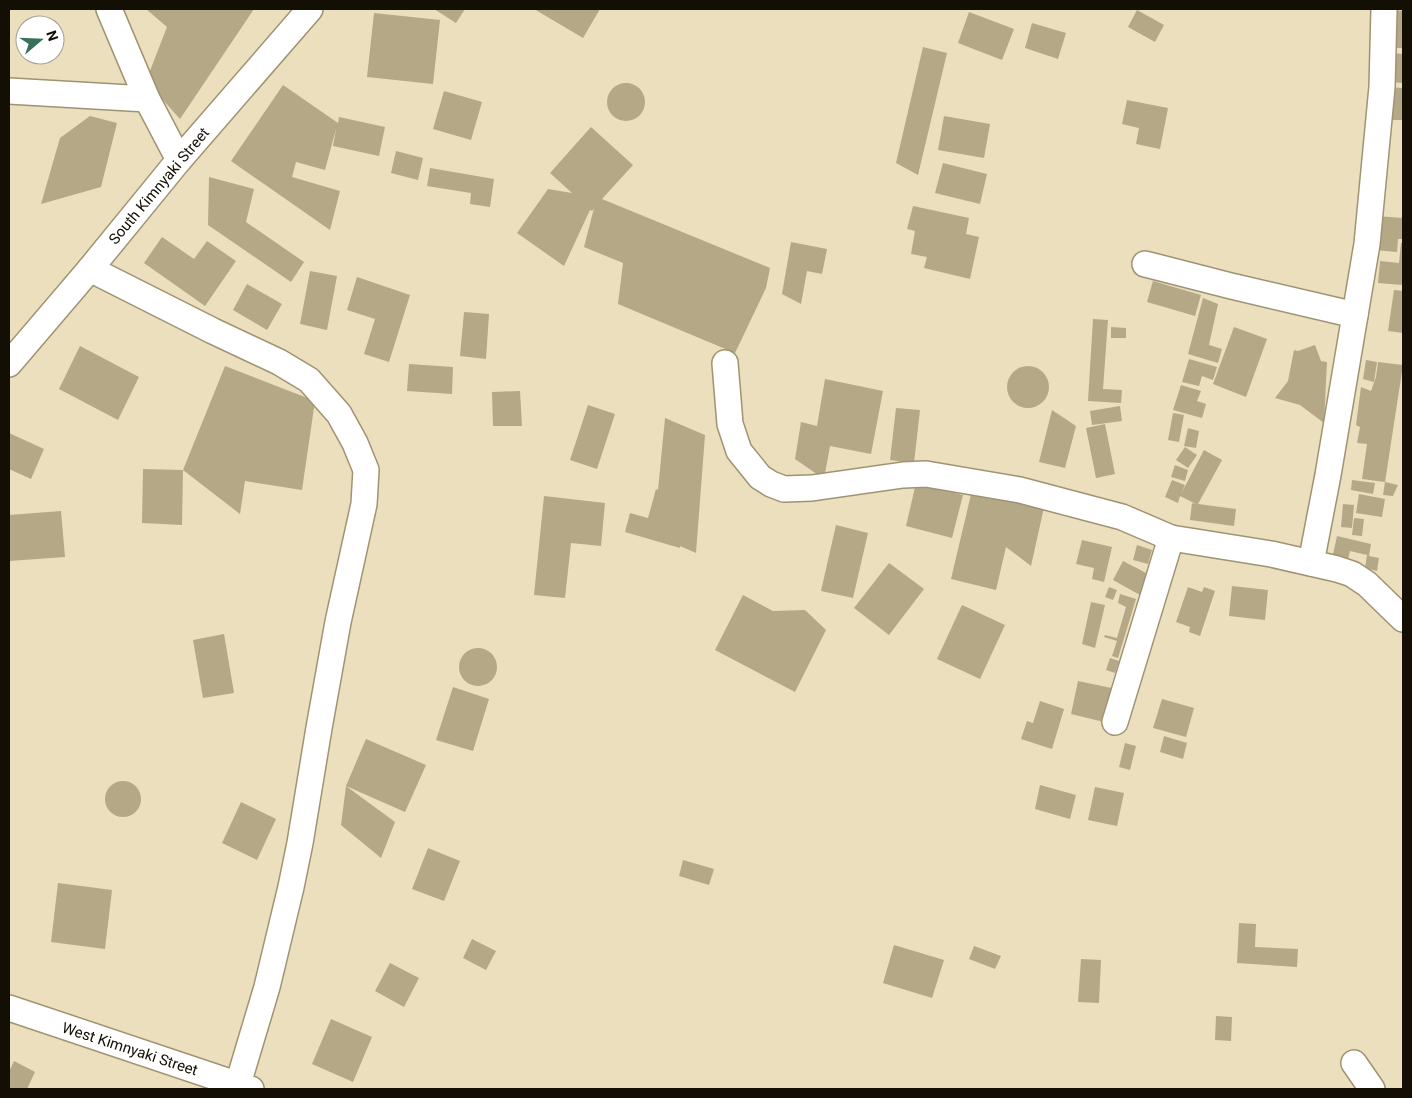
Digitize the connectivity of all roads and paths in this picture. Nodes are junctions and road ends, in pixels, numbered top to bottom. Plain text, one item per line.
1 (109, 9) edge
2 (310, 9) edge
3 (1384, 9) edge
4 (9, 91) edge
5 (147, 99) junction
6 (179, 160) junction
7 (1145, 264) dead end
8 (90, 269) junction
9 (1354, 315) junction
10 (725, 363) dead end
11 (9, 364) edge
12 (1171, 538) junction
13 (1311, 563) junction
14 (1403, 619) edge
15 (1115, 722) dead end
16 (9, 1008) edge
17 (1354, 1063) dead end
18 (244, 1087) edge
19 (1372, 1089) edge

1 - 5 street
2 - 6 street, South Kimnyaki Street
3 - 9 street
4 - 5 street
5 - 6 street
6 - 8 street, South Kimnyaki Street
7 - 9 street
8 - 11 street, South Kimnyaki Street
8 - 18 street
9 - 13 street
10 - 12 street
12 - 13 street
12 - 15 street
13 - 14 street
16 - 18 street, West Kimnyaki Street
17 - 19 street

